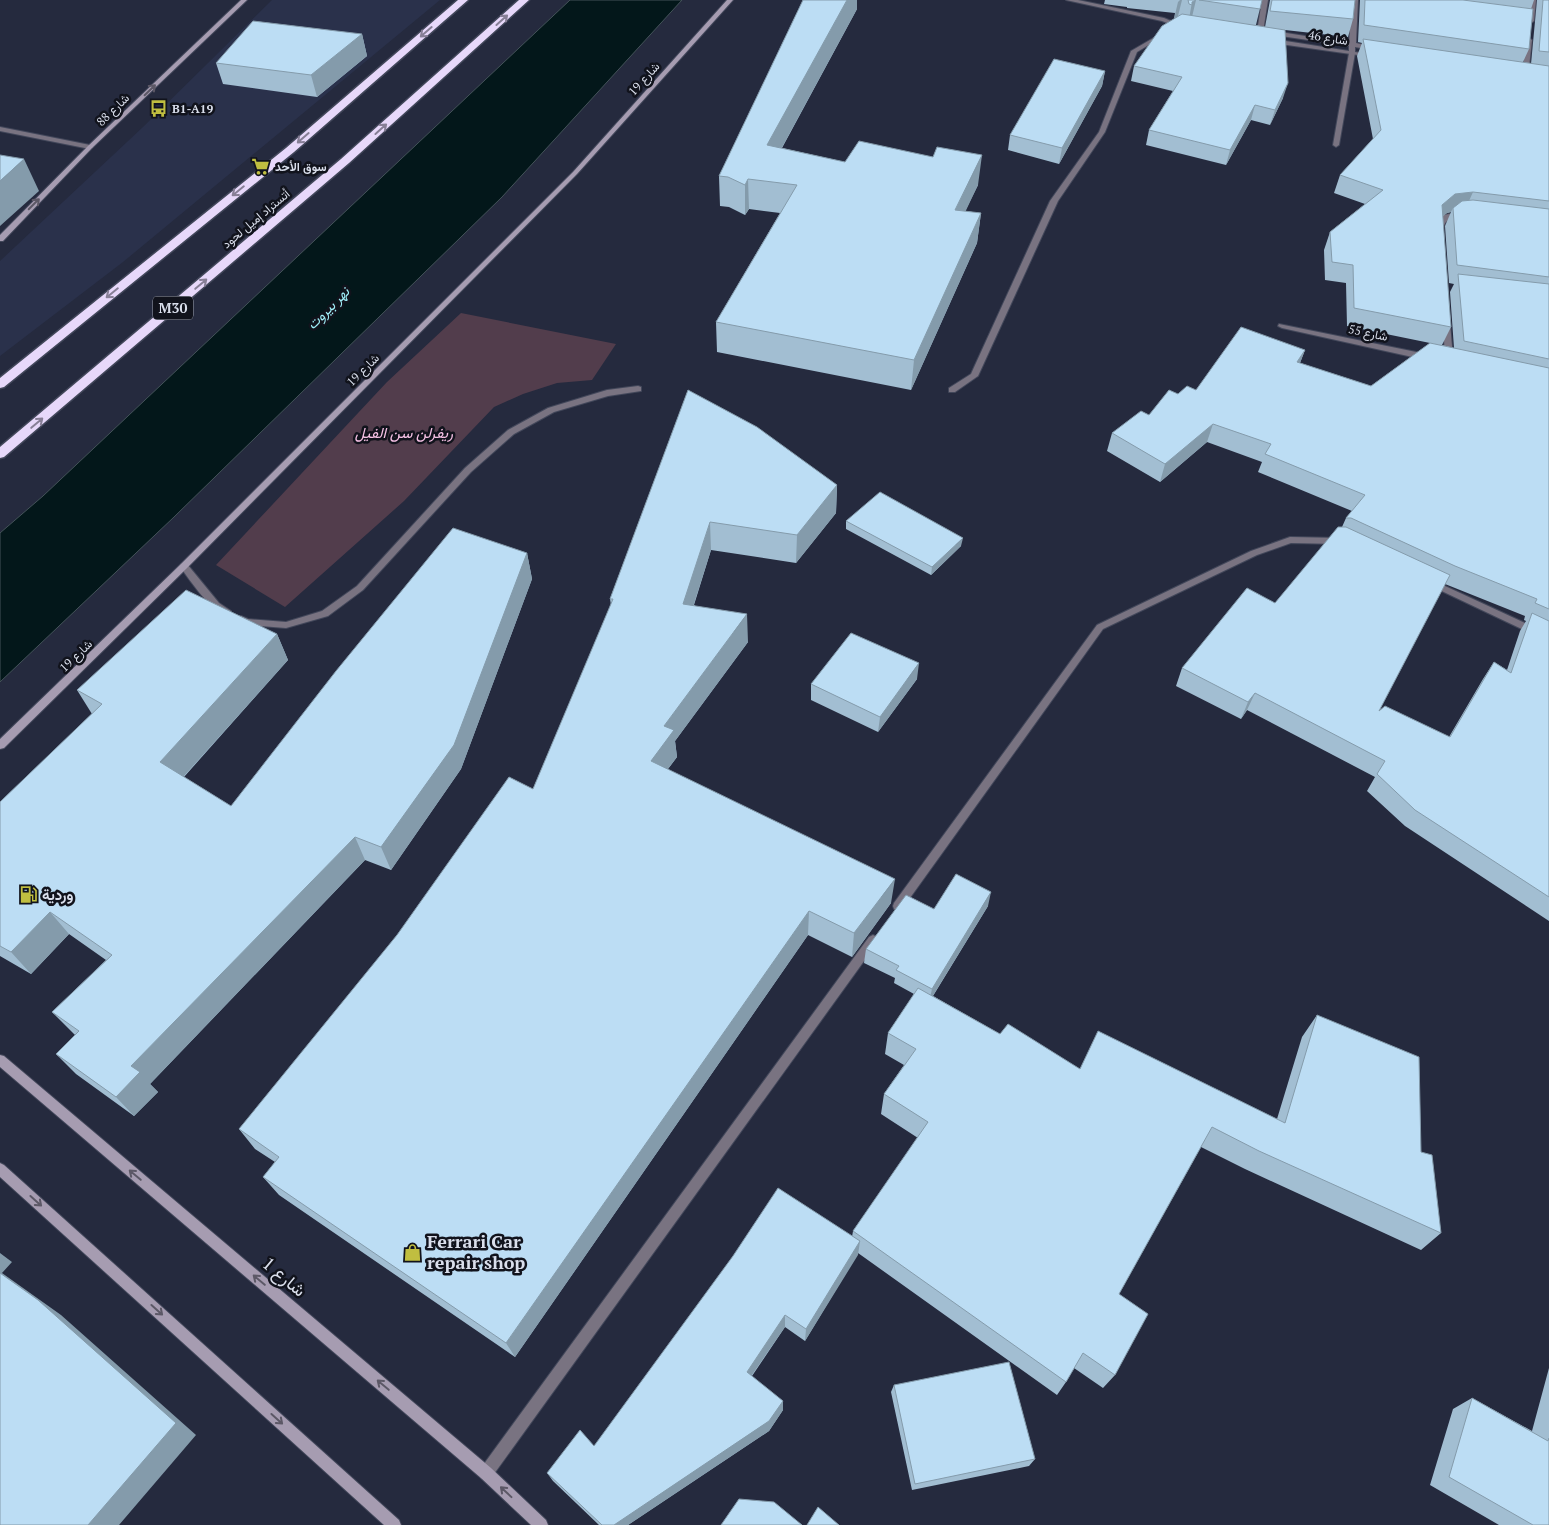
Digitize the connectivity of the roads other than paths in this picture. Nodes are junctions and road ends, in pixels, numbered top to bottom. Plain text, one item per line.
1 (244, 0) edge
2 (463, 0) edge
3 (524, 0) edge
4 (730, 0) edge
5 (1069, 0) edge
6 (1265, 0) edge
7 (1355, 0) edge
8 (1533, 0) edge
9 (1521, 21) edge
10 (1180, 22) junction
11 (1530, 23) junction
12 (1186, 27) edge
13 (1251, 30) edge
14 (1261, 31) junction
15 (1249, 37) edge
16 (1259, 38) junction
17 (1352, 49) junction
18 (1381, 50) edge
19 (1381, 57) edge
20 (1516, 70) edge
21 (1525, 71) junction
22 (1533, 72) edge
23 (1515, 78) edge
24 (1525, 79) junction
25 (1533, 80) edge
26 (0, 129) edge
27 (1336, 145) dead end
28 (90, 147) junction
29 (1473, 214) edge
30 (0, 239) edge
31 (1440, 243) edge
32 (1445, 315) edge
33 (1282, 326) dead end
34 (1449, 362) junction
35 (1458, 364) edge
36 (0, 384) edge
37 (638, 389) dead end
38 (952, 390) dead end
39 (0, 454) edge
40 (1347, 544) edge
41 (184, 566) junction
42 (1427, 581) edge
43 (1549, 638) edge
44 (0, 745) edge
45 (890, 917) edge
46 (878, 933) edge
47 (0, 1060) edge
48 (0, 1168) edge
49 (486, 1473) junction
50 (394, 1525) edge
51 (541, 1525) edge

28 -> 1 main road, شارع 88
2 -> 36 highway
39 -> 3 highway, أتستراد إميل لحود / M30
4 - 41 main road, شارع 19
5 - 10 street
6 - 14 street
7 - 17 street
8 - 11 street
9 - 11 street
10 - 12 street
10 - 38 street
11 - 21 street
13 - 14 street, شارع 46
14 - 16 street
14 - 17 street, شارع 46
15 - 16 street, شارع 46
16 - 17 street, شارع 46
17 - 18 street, شارع 46
17 - 19 street, شارع 46
17 - 27 street
20 - 21 street
21 - 22 street
21 - 24 street
23 - 24 street
24 - 25 street
26 - 28 street
30 -> 28 main road, شارع 88
29 - 31 street
32 - 34 street
33 - 34 street, شارع 55
34 - 35 street, شارع 55
37 - 41 street
40 - 45 street
41 - 44 main road, شارع 19
42 - 43 street
46 - 49 street
49 -> 47 main road, شارع 1
48 -> 50 main road
51 -> 49 main road, شارع 1

